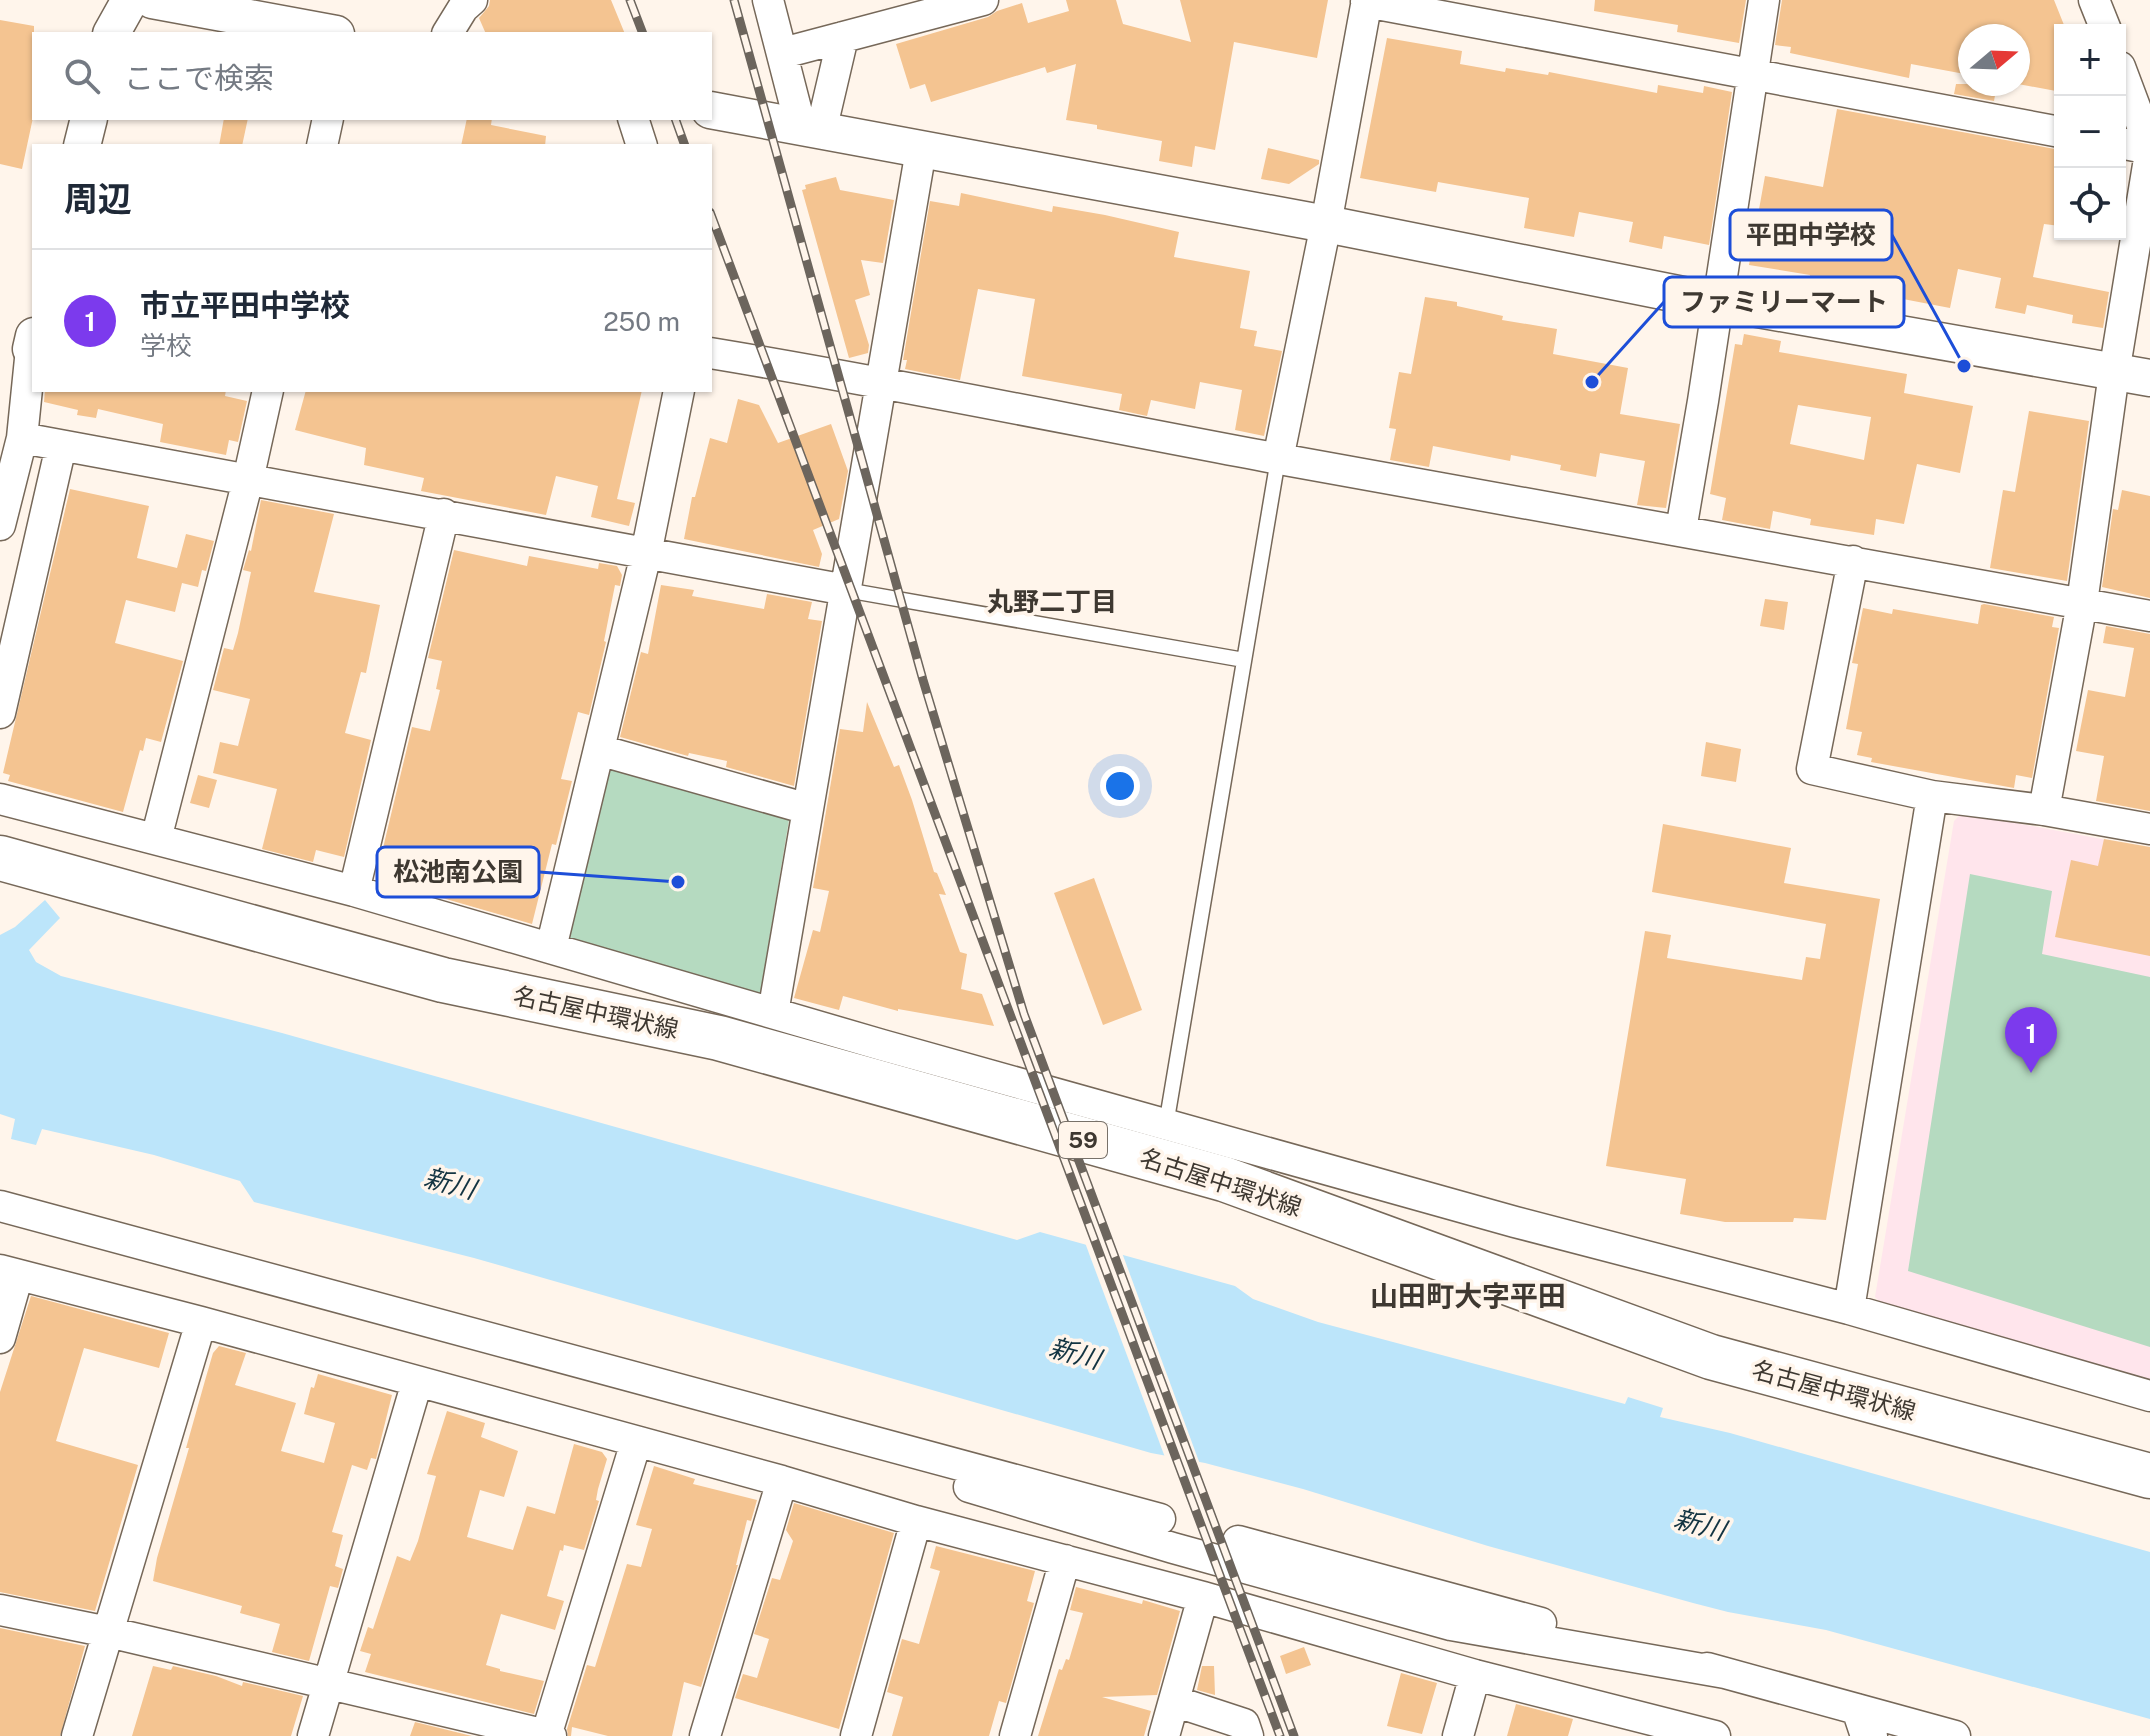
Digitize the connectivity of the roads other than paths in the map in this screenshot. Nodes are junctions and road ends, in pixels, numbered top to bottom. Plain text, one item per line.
1 (130, 0) edge
2 (152, 0) edge
3 (472, 0) edge
4 (768, 0) edge
5 (983, 0) edge
6 (1764, 0) edge
7 (2094, 0) edge
8 (1366, 1) edge
9 (2104, 24) edge
10 (112, 32) edge
11 (325, 32) edge
12 (448, 32) edge
13 (843, 37) junction
14 (783, 53) junction
15 (1753, 75) junction
16 (2126, 84) edge
17 (712, 110) edge
18 (88, 120) edge
19 (328, 120) edge
20 (634, 120) edge
21 (811, 130) junction
22 (2054, 131) edge
23 (82, 144) edge
24 (322, 144) edge
25 (641, 144) edge
26 (2126, 144) edge
27 (921, 150) junction
28 (2150, 150) edge
29 (1326, 224) junction
30 (1718, 302) junction
31 (32, 343) edge
32 (712, 353) edge
33 (2114, 373) junction
34 (2150, 378) edge
35 (882, 382) junction
36 (268, 392) edge
37 (679, 392) edge
38 (8, 442) edge
39 (61, 446) junction
40 (1278, 459) junction
41 (248, 480) junction
42 (444, 514) junction
43 (0, 525) edge
44 (1681, 530) junction
45 (646, 554) junction
46 (1853, 561) junction
47 (846, 590) junction
48 (2082, 603) junction
49 (2150, 616) edge
50 (1244, 660) junction
51 (0, 713) edge
52 (599, 750) junction
53 (1932, 796) junction
54 (0, 799) edge
55 (808, 809) junction
56 (2044, 810) junction
57 (2150, 829) edge
58 (156, 839) junction
59 (0, 858) edge
60 (354, 891) junction
61 (551, 948) junction
62 (773, 1013) junction
63 (1166, 1125) junction
64 (0, 1206) edge
65 (9, 1272) edge
66 (1849, 1309) junction
67 (201, 1322) junction
68 (0, 1338) edge
69 (417, 1382) junction
70 (679, 1389) junction
71 (2150, 1396) edge
72 (636, 1442) junction
73 (2150, 1476) edge
74 (782, 1481) junction
75 (1160, 1519) dead end
76 (916, 1521) junction
77 (1238, 1541) dead end
78 (1065, 1560) junction
79 (1203, 1597) junction
80 (0, 1610) edge
81 (108, 1632) junction
82 (1725, 1673) junction
83 (1475, 1675) junction
84 (327, 1685) junction
85 (1174, 1701) junction
86 (1857, 1709) junction
87 (1675, 1731) edge
88 (77, 1736) edge
89 (313, 1736) edge
90 (548, 1736) edge
91 (705, 1736) edge
92 (856, 1736) edge
93 (1015, 1736) edge
94 (1164, 1736) edge
95 (1248, 1736) edge
96 (1458, 1736) edge
97 (1715, 1736) edge
98 (1872, 1736) edge
99 (1955, 1736) edge

1 - 10 street
2 - 11 street
3 - 12 street
4 - 14 street
5 - 13 street
6 - 15 street
7 - 9 street
8 - 15 street
8 - 29 street
13 - 14 street
13 - 21 street
14 - 21 street
15 - 22 street
15 - 30 street
16 - 28 street
17 - 21 street
18 - 23 street
19 - 24 street
20 - 25 street
21 - 27 street
26 - 28 street
27 - 29 street
27 - 35 street
28 - 33 street
29 - 30 street
29 - 40 street
30 - 33 street
30 - 44 street
31 - 38 street
32 - 35 street
33 - 34 street
33 - 48 street
35 - 40 street
35 - 47 street
36 - 41 street
37 - 45 street
38 - 39 street
38 - 43 street
39 - 41 street
39 - 51 street
40 - 44 street
40 - 50 lane
41 - 42 street
41 - 58 street
42 - 45 street
42 - 60 street
44 - 46 street
45 - 47 street
45 - 52 street
46 - 48 street
46 - 53 street
47 - 50 lane
47 - 55 street
48 - 49 street
48 - 56 street
50 - 63 lane
52 - 55 street
52 - 61 street
53 - 56 street
53 - 66 street
54 - 58 street
55 - 62 street
56 - 57 street
58 - 60 street
59 - 73 main road, 名古屋中環状線 / 59
60 - 61 street
61 - 62 street
62 - 63 street
63 - 66 street
64 - 70 street
65 - 67 street
65 - 68 street
66 - 71 street
67 - 69 street
67 - 81 street
69 - 72 street
69 - 84 street
70 - 75 street
70 - 82 street
72 - 74 street
72 - 90 street
74 - 76 street
74 - 91 street
76 - 78 street
76 - 92 street
77 - 82 street
78 - 79 street
78 - 93 street
79 - 83 street
79 - 85 street
80 - 81 street
81 - 84 street
81 - 88 street
82 - 86 street
83 - 87 street
83 - 96 street
84 - 89 street
84 - 90 street
85 - 94 street
85 - 95 street
86 - 98 street
86 - 99 street
87 - 97 street

